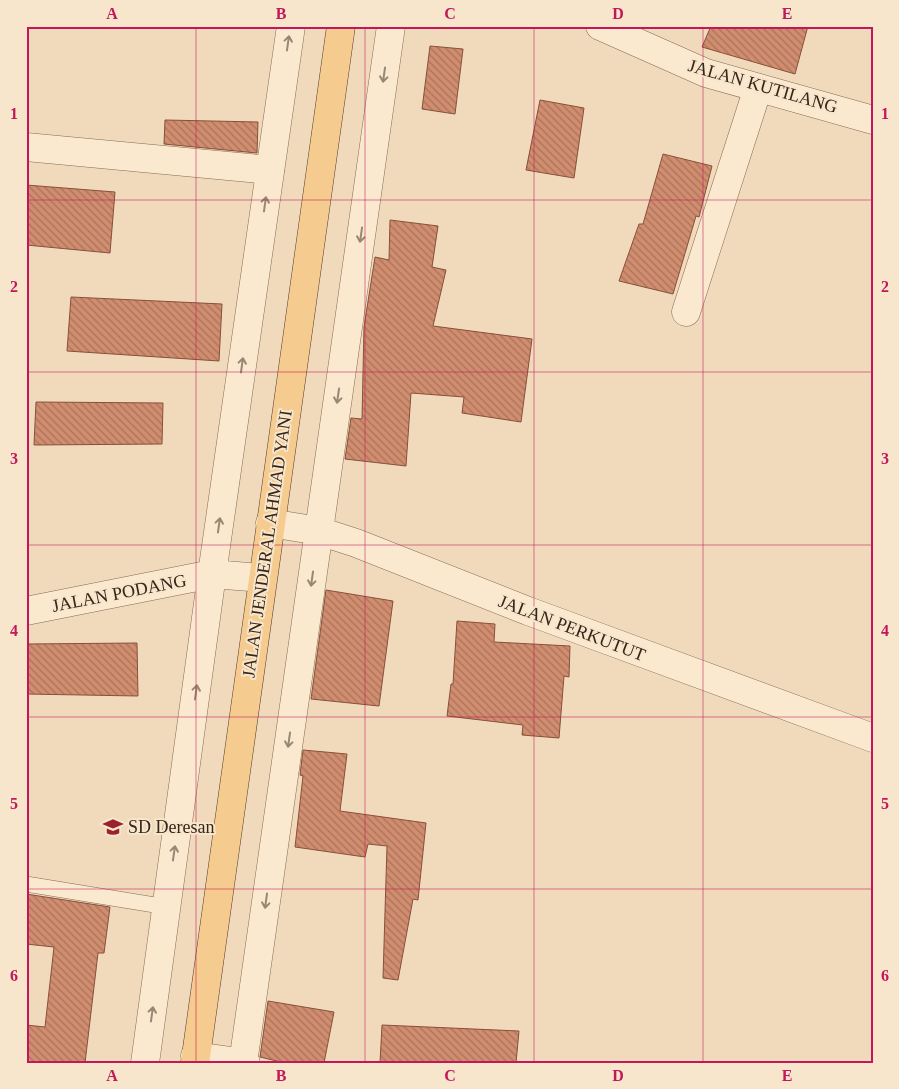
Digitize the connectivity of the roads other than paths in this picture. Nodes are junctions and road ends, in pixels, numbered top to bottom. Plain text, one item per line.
1 (291, 26) edge
2 (341, 26) edge
3 (391, 26) edge
4 (600, 26) edge
5 (758, 88) junction
6 (873, 120) edge
7 (26, 147) edge
8 (270, 170) junction
9 (686, 312) dead end
10 (270, 523) junction
11 (318, 531) junction
12 (212, 574) junction
13 (262, 578) junction
14 (26, 612) edge
15 (873, 738) edge
16 (26, 884) edge
17 (166, 907) junction
18 (195, 1059) edge
19 (244, 1062) edge
20 (146, 1063) edge

8 -> 1 street
2 - 10 main road, JALAN JENDERAL AHMAD YANI
3 -> 11 street
4 - 5 street, JALAN KUTILANG
5 - 6 street, JALAN KUTILANG
5 - 9 street
7 - 8 street
12 -> 8 street
10 - 11 street, JALAN PERKUTUT
10 - 13 main road, JALAN JENDERAL AHMAD YANI
11 - 15 street, JALAN PERKUTUT
11 -> 19 street
12 - 13 street, JALAN PODANG
12 - 14 street, JALAN PODANG
17 -> 12 street
13 - 18 main road, JALAN JENDERAL AHMAD YANI
16 - 17 lane
20 -> 17 street
18 - 19 street

